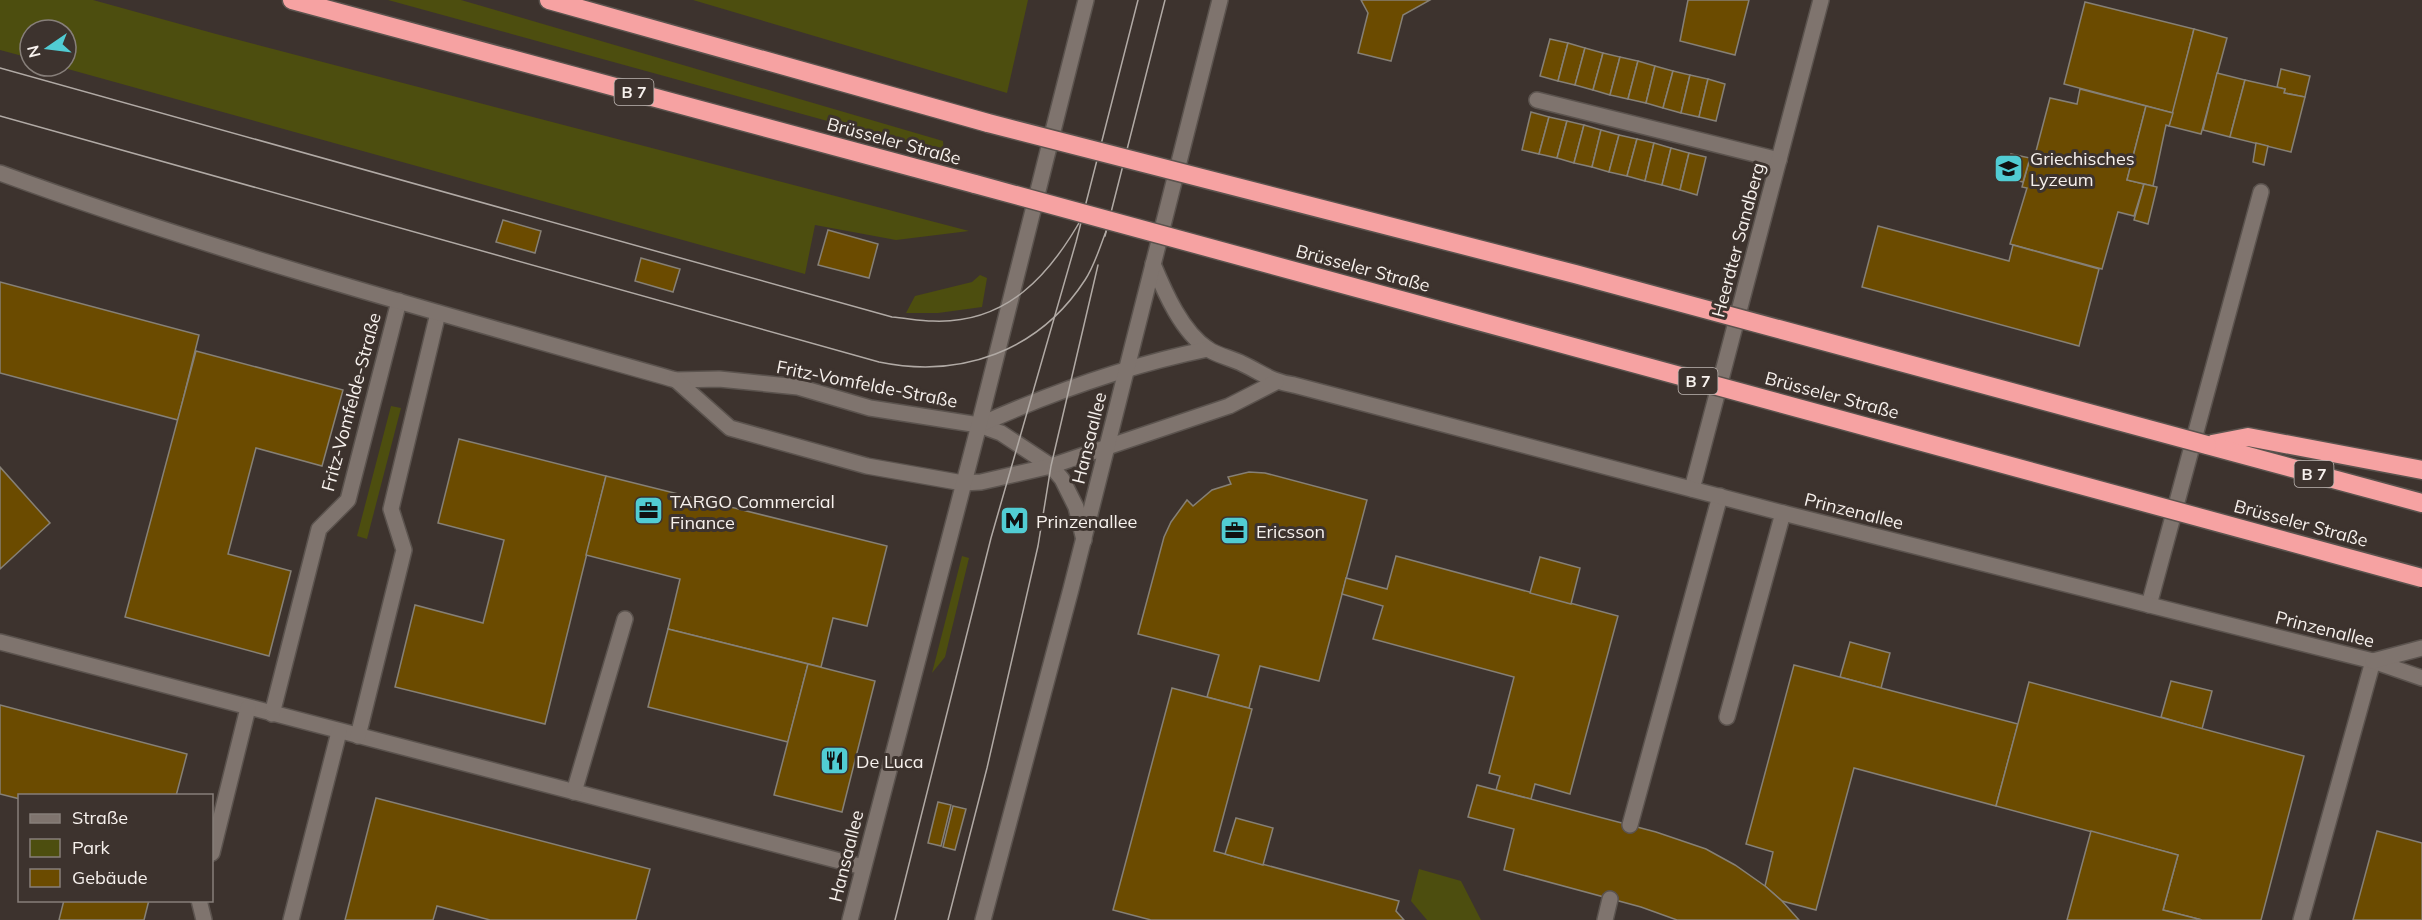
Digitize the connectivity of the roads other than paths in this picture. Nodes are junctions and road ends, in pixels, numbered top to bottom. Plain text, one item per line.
1 (292, 0) edge
2 (549, 0) edge
3 (1086, 0) edge
4 (1220, 0) edge
5 (1821, 0) edge
6 (1537, 100) dead end
7 (1779, 160) junction
8 (0, 173) edge
9 (2261, 192) dead end
10 (1153, 264) junction
11 (399, 301) junction
12 (438, 313) junction
13 (1208, 349) junction
14 (1126, 369) junction
15 (676, 380) junction
16 (1276, 382) junction
17 (979, 425) junction
18 (2207, 445) junction
19 (1107, 446) junction
20 (1051, 466) junction
21 (2422, 470) edge
22 (963, 483) junction
23 (1692, 489) junction
24 (1720, 496) junction
25 (2422, 503) edge
26 (1783, 513) junction
27 (1084, 540) junction
28 (2422, 578) edge
29 (2149, 605) junction
30 (625, 620) dead end
31 (0, 642) edge
32 (2422, 648) edge
33 (2373, 661) junction
34 (2422, 678) edge
35 (248, 708) junction
36 (272, 714) junction
37 (1726, 717) dead end
38 (339, 732) junction
39 (358, 736) junction
40 (574, 792) junction
41 (1630, 825) dead end
42 (213, 849) edge
43 (863, 867) junction
44 (1610, 899) dead end
45 (200, 902) edge
46 (204, 920) edge
47 (291, 920) edge
48 (850, 920) edge
49 (983, 920) edge
50 (1605, 920) edge
51 (2301, 920) edge

1 - 28 highway, Brüsseler Straße / B 7, bridge
2 - 18 highway, B 7, bridge
3 - 17 street, Hansaallee
4 - 10 street, Hansaallee
5 - 7 street, Heerdter Sandberg
6 - 7 street
7 - 23 street, Heerdter Sandberg
8 - 11 street, Fritz-Vomfelde-Straße
9 - 29 street
10 - 13 street, Prinzenallee
10 - 14 street, Hansaallee
11 - 12 street, Fritz-Vomfelde-Straße
11 - 36 street, Fritz-Vomfelde-Straße
12 - 15 street, Fritz-Vomfelde-Straße
12 - 39 street
13 - 14 street
13 - 16 street, Prinzenallee
14 - 17 street, Fritz-Vomfelde-Straße
14 - 19 street, Hansaallee
15 - 17 street, Fritz-Vomfelde-Straße
15 - 22 street, Fritz-Vomfelde-Straße
16 - 19 street
16 - 23 street, Prinzenallee
17 - 20 street, Fritz-Vomfelde-Straße
17 - 22 street, Hansaallee
18 - 21 highway
18 - 25 highway, B 7
19 - 20 street
19 - 27 street, Hansaallee
20 - 22 street, Fritz-Vomfelde-Straße
20 - 27 street, Fritz-Vomfelde-Straße
22 - 43 street, Hansaallee
23 - 24 street, Prinzenallee
24 - 26 street, Prinzenallee
24 - 41 street
26 - 29 street, Prinzenallee
26 - 37 street
27 - 49 street, Hansaallee
29 - 33 street, Prinzenallee
30 - 40 street
31 - 35 street
32 - 33 street
33 - 34 street, Prinzenallee
33 - 51 street
35 - 36 street
35 - 42 street
36 - 38 street
38 - 39 street
38 - 47 street
39 - 40 street
40 - 43 street
43 - 48 street, Hansaallee
44 - 50 street
45 - 46 street

